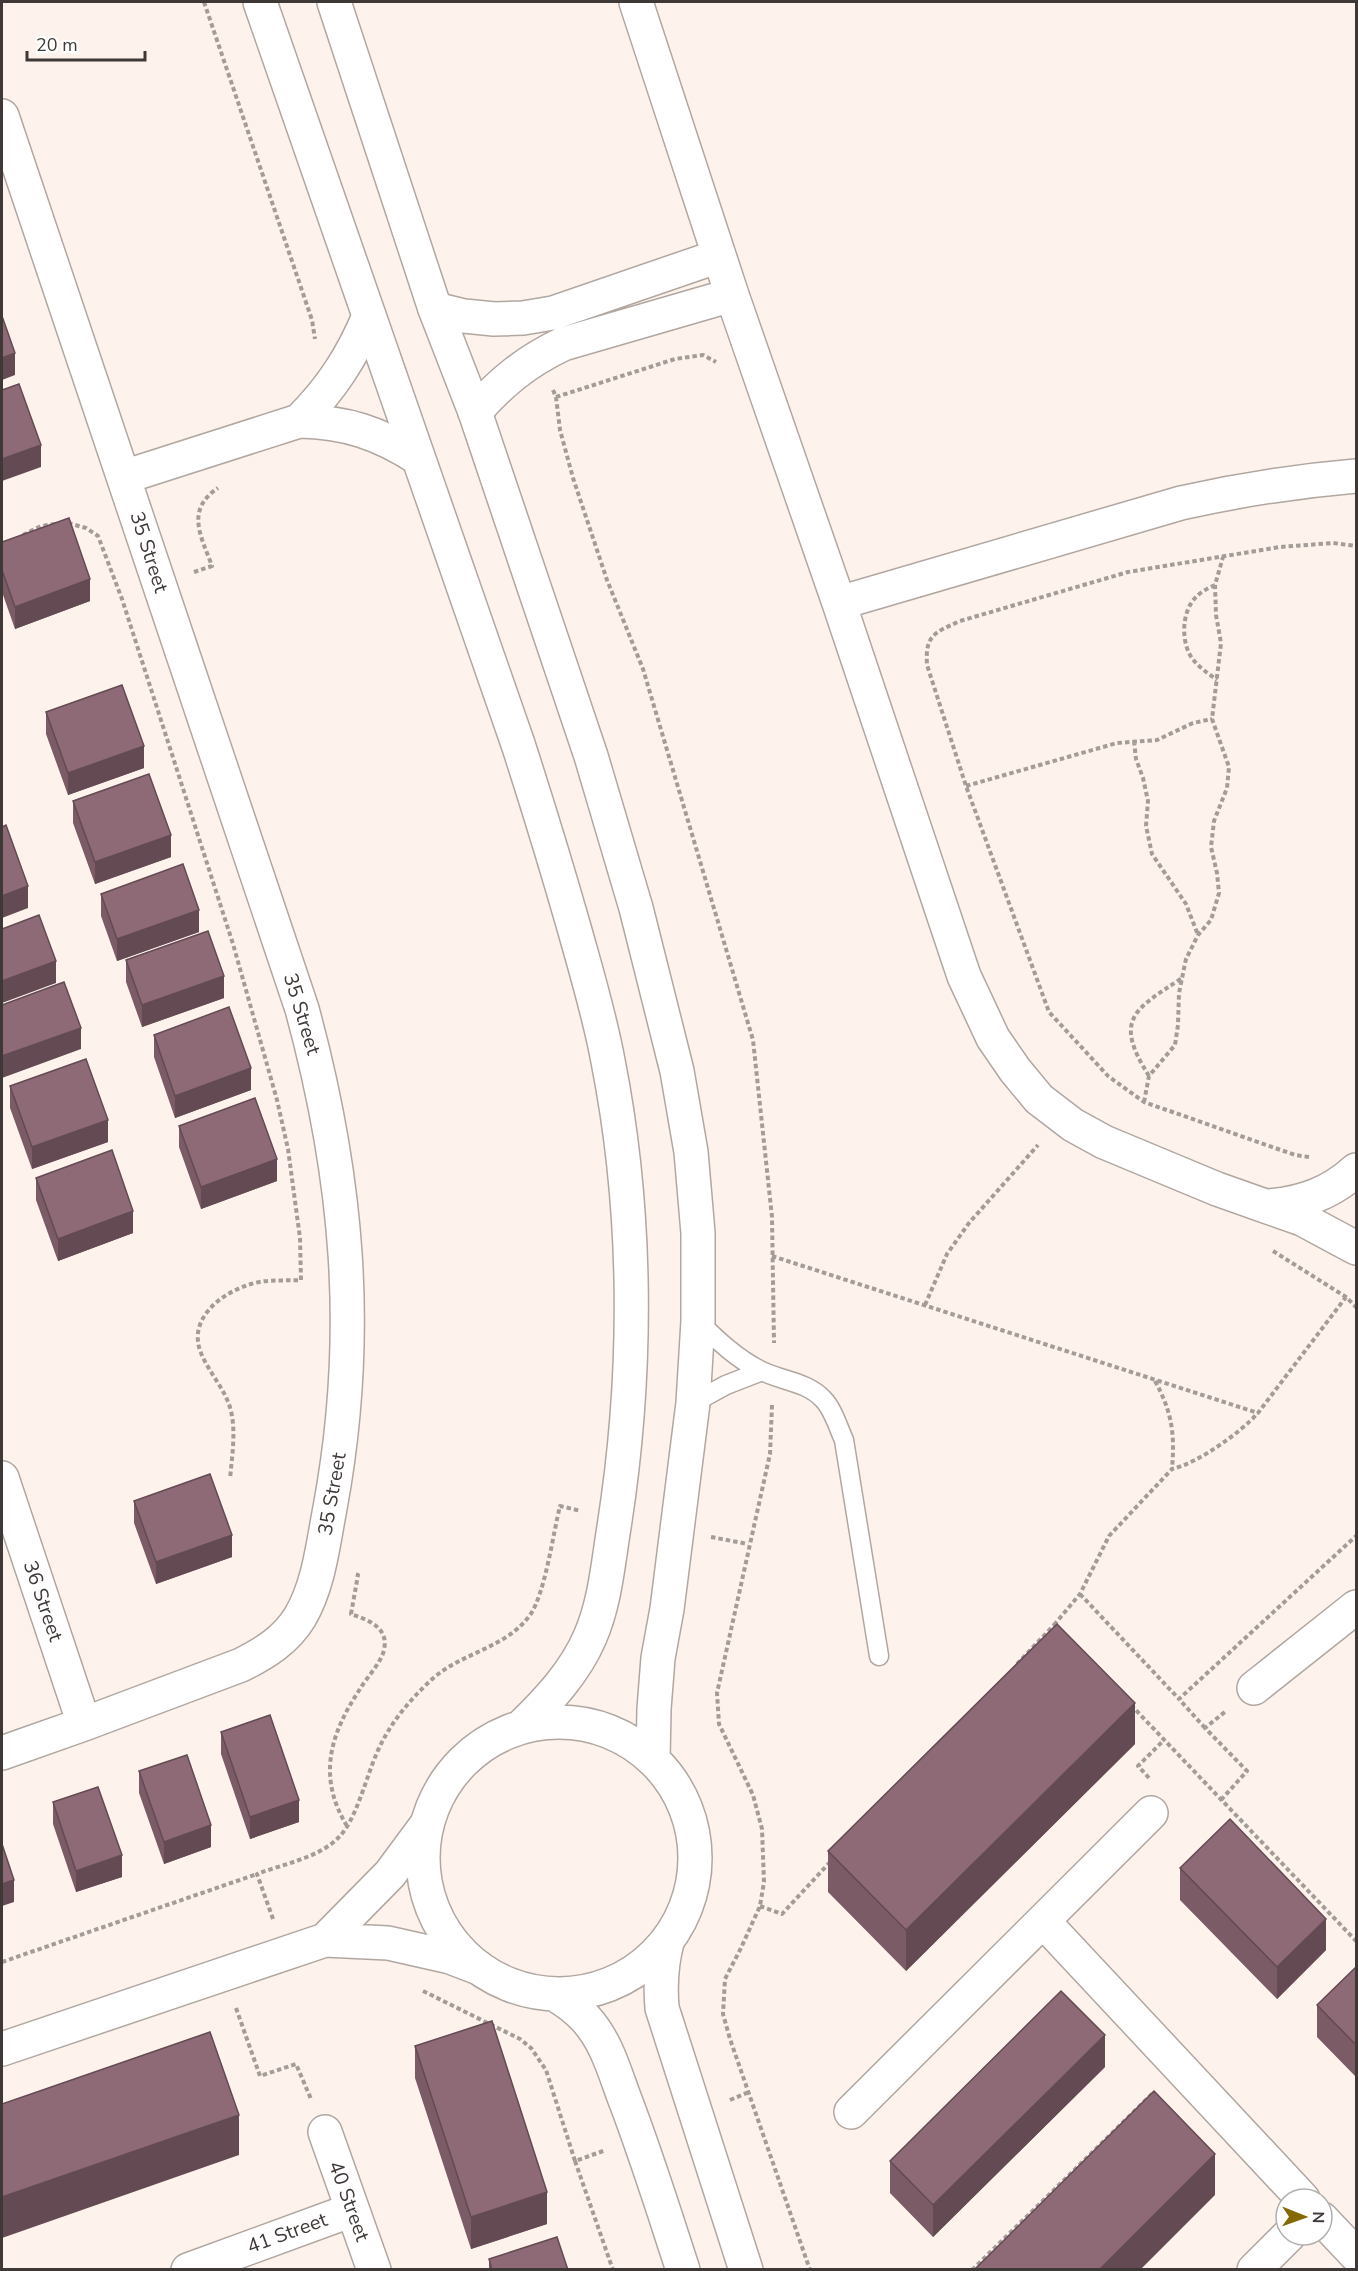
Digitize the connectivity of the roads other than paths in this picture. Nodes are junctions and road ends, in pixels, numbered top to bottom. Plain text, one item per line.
1 (260, 2) edge
2 (334, 2) edge
3 (636, 2) edge
4 (2, 116) edge
5 (719, 256) junction
6 (732, 295) junction
7 (435, 309) junction
8 (369, 316) junction
9 (475, 412) junction
10 (299, 421) junction
11 (418, 458) junction
12 (124, 477) junction
13 (1356, 477) edge
14 (839, 603) junction
15 (1356, 1170) edge
16 (1269, 1206) junction
17 (1356, 1248) edge
18 (698, 1321) junction
19 (762, 1371) junction
20 (693, 1403) junction
21 (2, 1478) edge
22 (1356, 1607) edge
23 (879, 1656) dead end
24 (1254, 1688) road end
25 (84, 1724) junction
26 (522, 1727) junction
27 (2, 1753) edge
28 (653, 1760) junction
29 (1151, 1813) dead end
30 (427, 1824) junction
31 (1043, 1921) junction
32 (668, 1939) junction
33 (325, 1940) junction
34 (479, 1968) junction
35 (554, 1994) junction
36 (2, 2049) edge
37 (851, 2112) dead end
38 (325, 2132) road end
39 (1292, 2187) edge
40 (352, 2210) junction
41 (1334, 2232) edge
42 (1276, 2247) edge
43 (1356, 2255) edge
44 (188, 2270) edge
45 (374, 2270) edge
46 (683, 2270) edge
47 (746, 2270) edge
48 (1254, 2270) edge

1 - 8 street
2 - 7 street
3 - 5 street
4 - 12 street, 35 Street
5 - 6 street
5 - 7 street
6 - 9 street
6 - 14 street
7 - 9 street
8 - 10 street
8 - 11 street
9 - 18 street
10 - 11 street
10 - 12 street
11 - 26 street
12 - 25 street, 35 Street
13 - 14 street
14 - 16 street
15 - 16 street
16 - 17 street
18 - 19 lane
18 - 20 street
19 - 20 lane
19 - 23 lane
20 - 28 street
21 - 25 street, 36 Street
22 - 24 street
25 - 27 street, 35 Street
26 - 28 street
26 - 30 street
28 - 32 street
29 - 31 street
30 - 33 street
30 - 34 street
31 - 37 street
31 - 39 street
32 - 35 street
32 - 47 street
33 - 34 street
33 - 36 street
34 - 35 street
35 - 46 street
38 - 40 street, 40 Street
40 - 44 street, 41 Street
40 - 45 street, 40 Street
41 - 43 street
42 - 48 street

